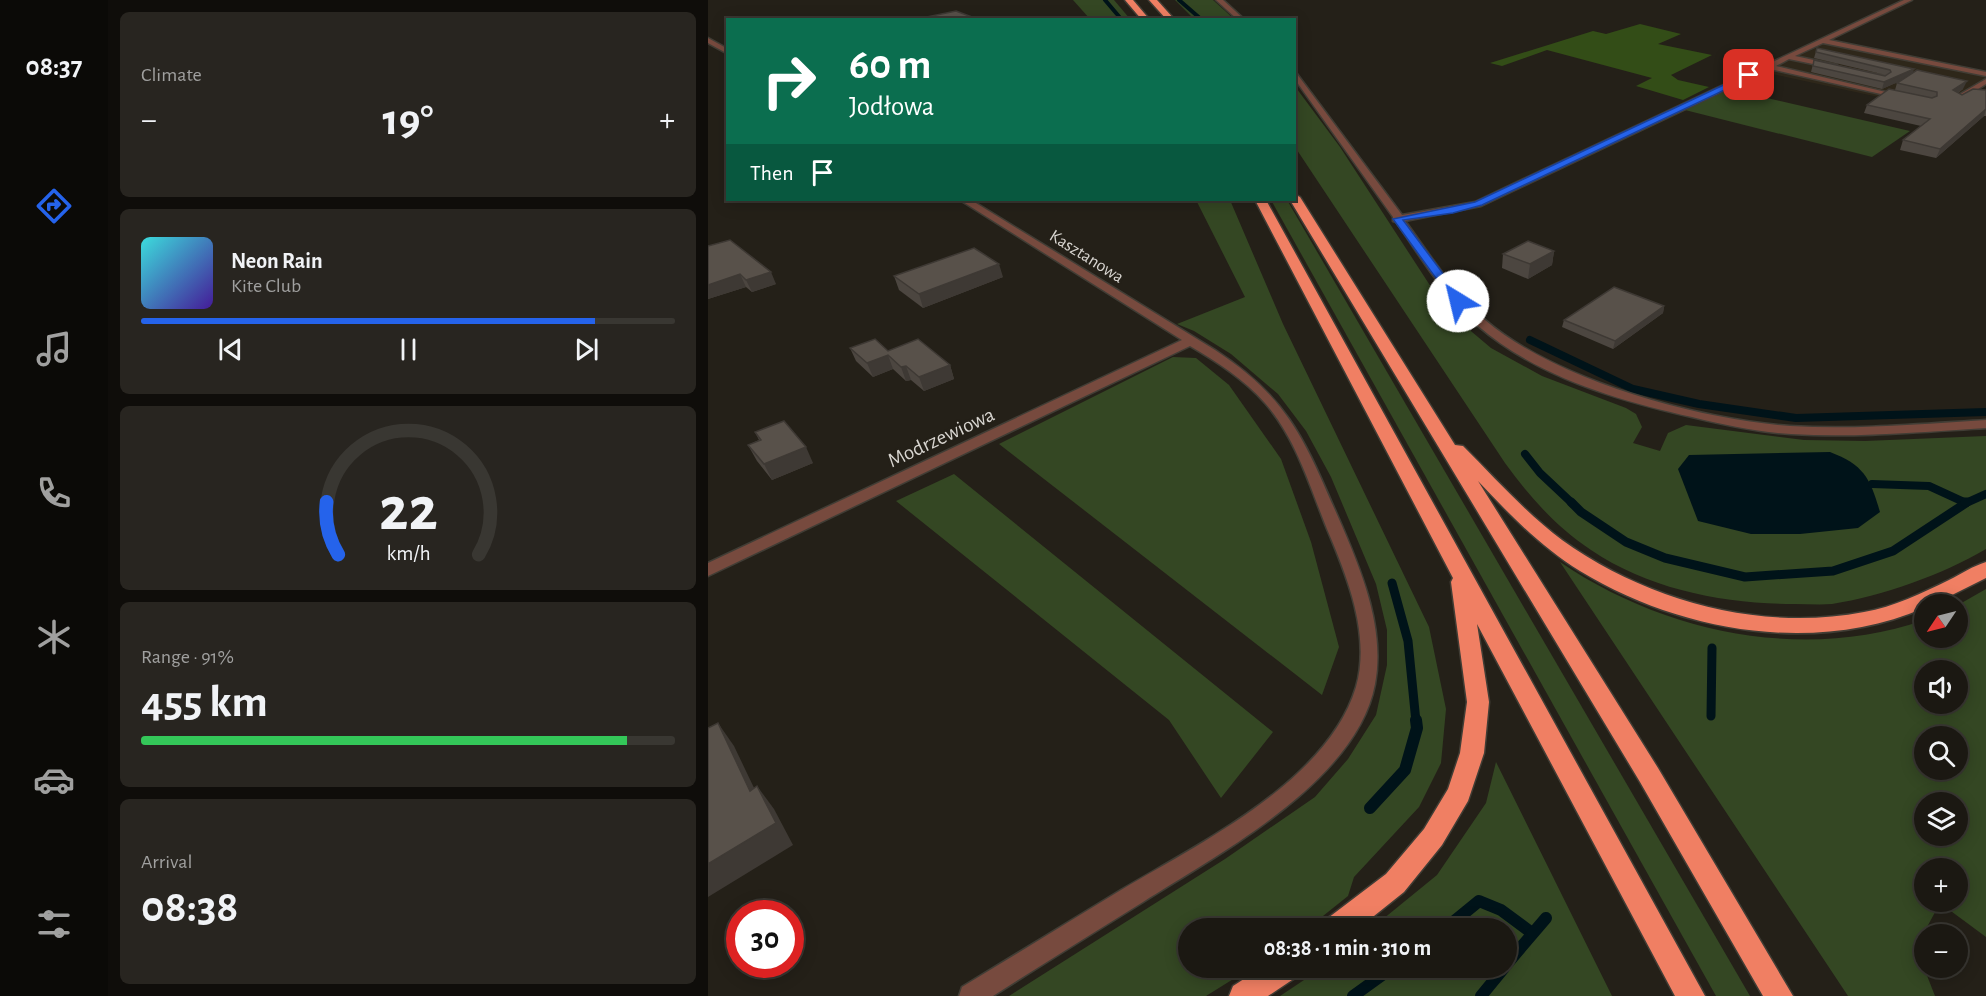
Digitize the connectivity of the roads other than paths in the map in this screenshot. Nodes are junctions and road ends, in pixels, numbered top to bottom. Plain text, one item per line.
1 (1129, 0) edge
2 (1153, 0) edge
3 (1220, 0) edge
4 (1909, 0) edge
5 (1145, 18) edge
6 (1170, 18) edge
7 (1240, 18) edge
8 (708, 40) edge
9 (1822, 41) junction
10 (726, 51) edge
11 (1788, 57) junction
12 (1768, 66) junction
13 (1844, 69) edge
14 (1986, 74) edge
15 (1296, 75) edge
16 (1986, 81) edge
17 (1956, 99) edge
18 (1917, 100) edge
19 (1296, 200) edge
20 (967, 201) edge
21 (1261, 201) edge
22 (1397, 219) junction
23 (1190, 341) junction
24 (1986, 424) edge
25 (1438, 432) junction
26 (1986, 569) edge
27 (708, 570) edge
28 (1459, 572) junction
29 (1351, 918) edge
30 (1270, 978) edge
31 (971, 996) edge
32 (1243, 996) edge
33 (1691, 996) edge
34 (1779, 996) edge

1 - 5 highway
2 - 6 highway
3 - 7 street
4 - 9 street
8 - 10 street
9 - 11 street
9 - 14 street
11 - 12 street
11 - 13 street
12 - 18 street
12 - 22 street
15 - 22 street
16 - 17 street
19 - 25 highway
20 - 23 street, Kasztanowa
21 - 28 highway
22 - 24 street
23 - 27 street, Modrzewiowa
23 - 31 street, Kasztanowa
25 - 26 highway
25 - 34 highway
28 - 29 highway
28 - 33 highway
30 - 32 highway

